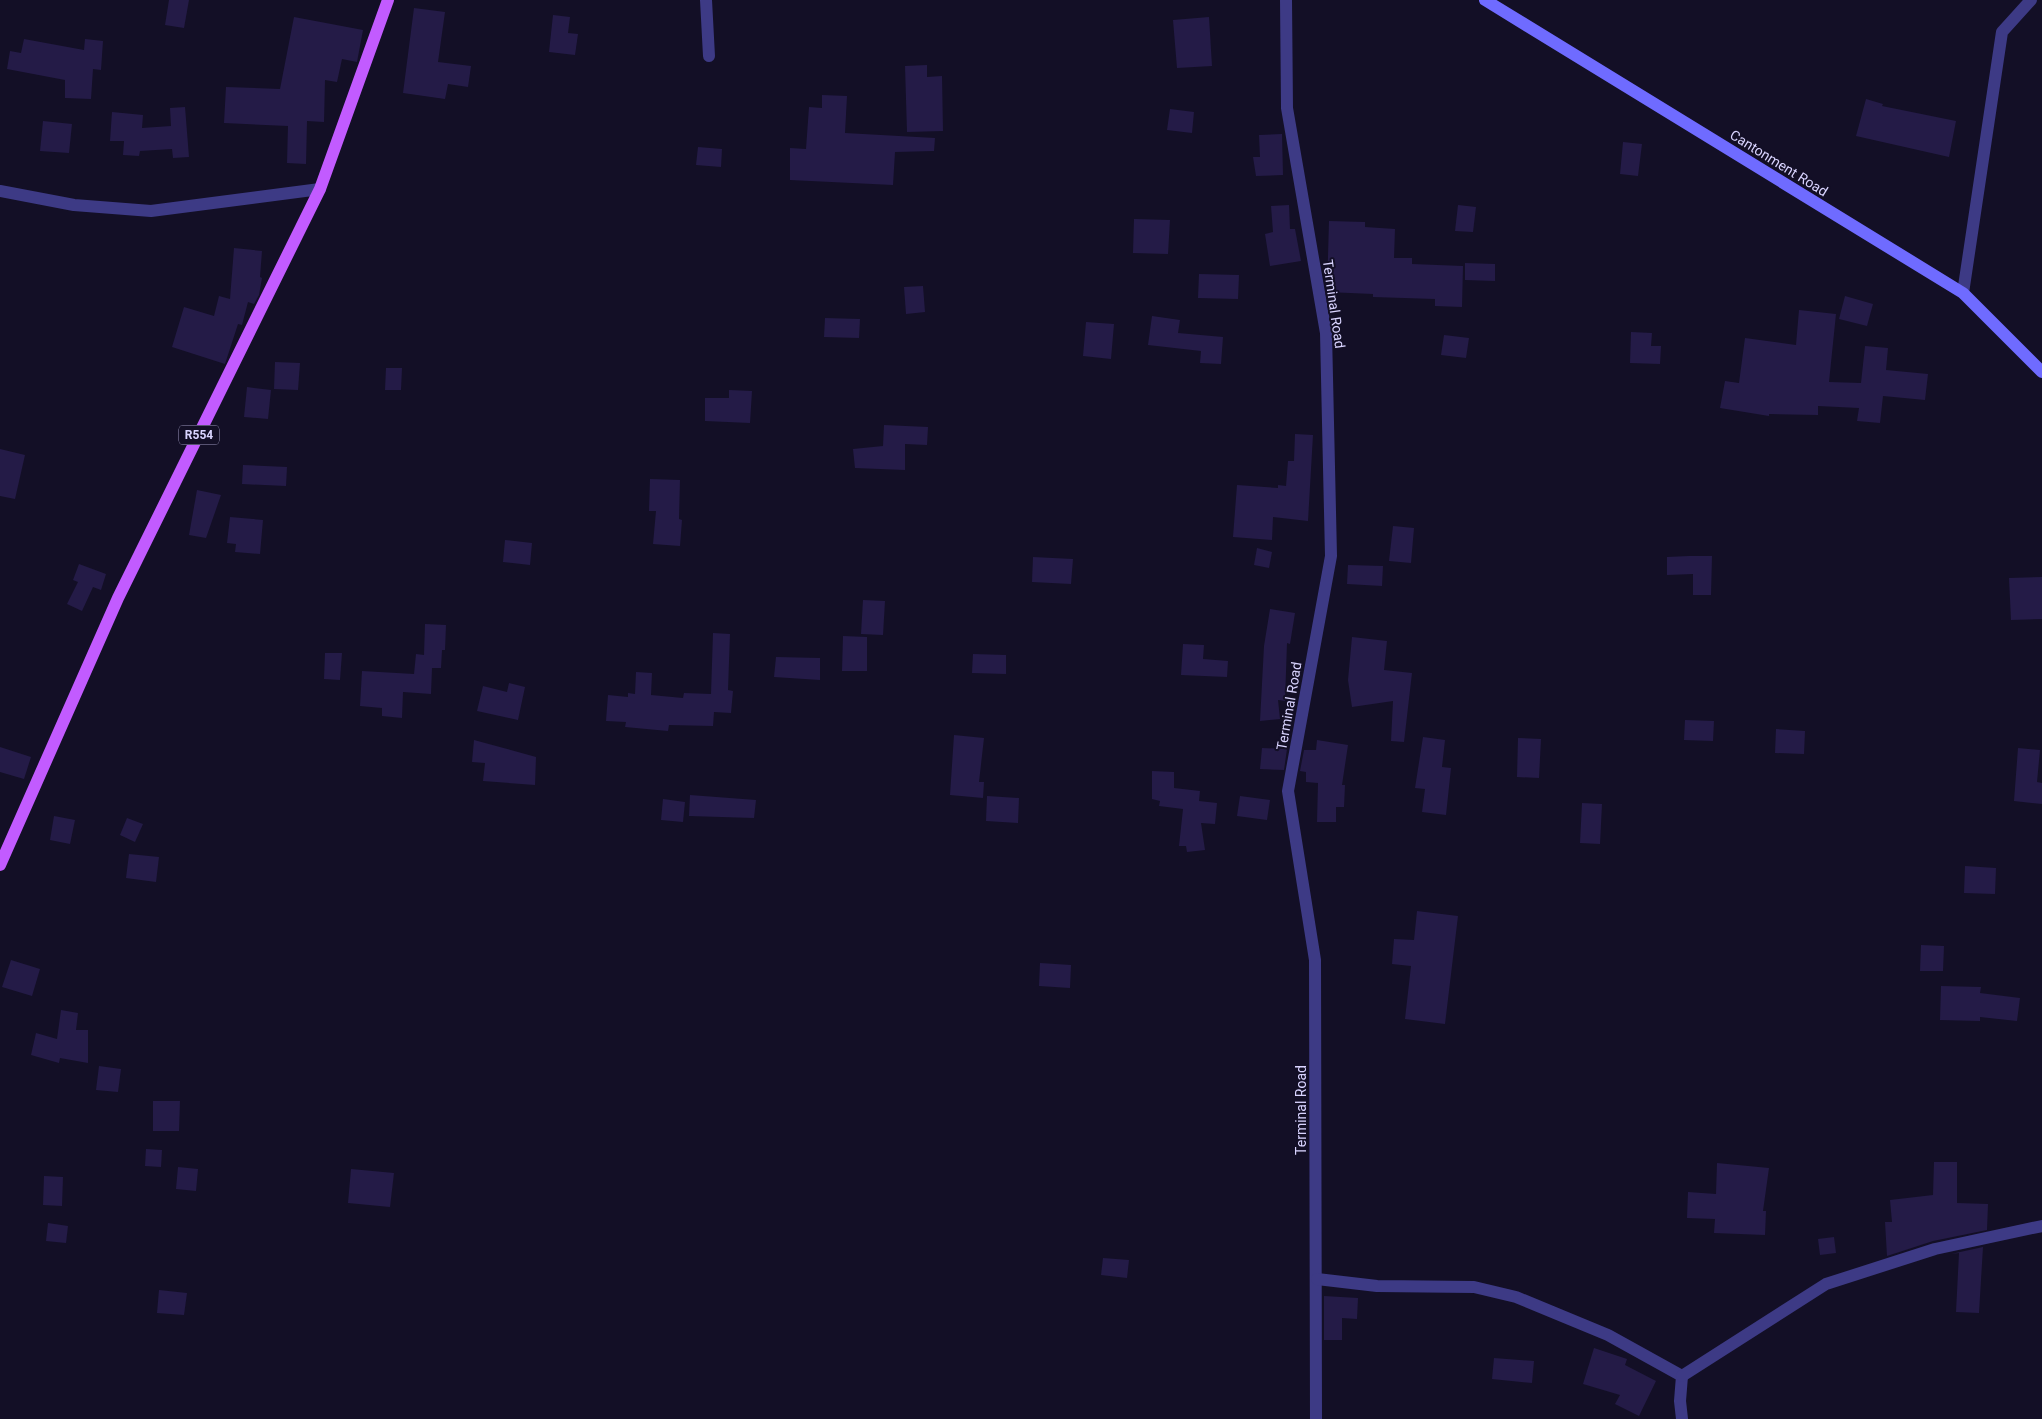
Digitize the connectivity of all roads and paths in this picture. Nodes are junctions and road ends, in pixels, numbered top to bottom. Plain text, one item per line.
1 (388, 0) edge
2 (706, 0) edge
3 (1286, 0) edge
4 (1485, 0) edge
5 (2031, 0) edge
6 (709, 56) dead end
7 (320, 189) junction
8 (0, 191) edge
9 (1962, 293) junction
10 (2042, 372) edge
11 (0, 865) edge
12 (2042, 1226) edge
13 (1317, 1280) junction
14 (1682, 1376) junction
15 (1316, 1419) edge
16 (1682, 1419) edge

1 - 7 main road, R554
2 - 6 street
3 - 13 street, Terminal Road
4 - 9 street, Cantonment Road
5 - 9 street
7 - 8 street
7 - 11 main road, R554
9 - 10 street, Cantonment Road
12 - 14 street
13 - 14 street
13 - 15 street, Terminal Road
14 - 16 street

